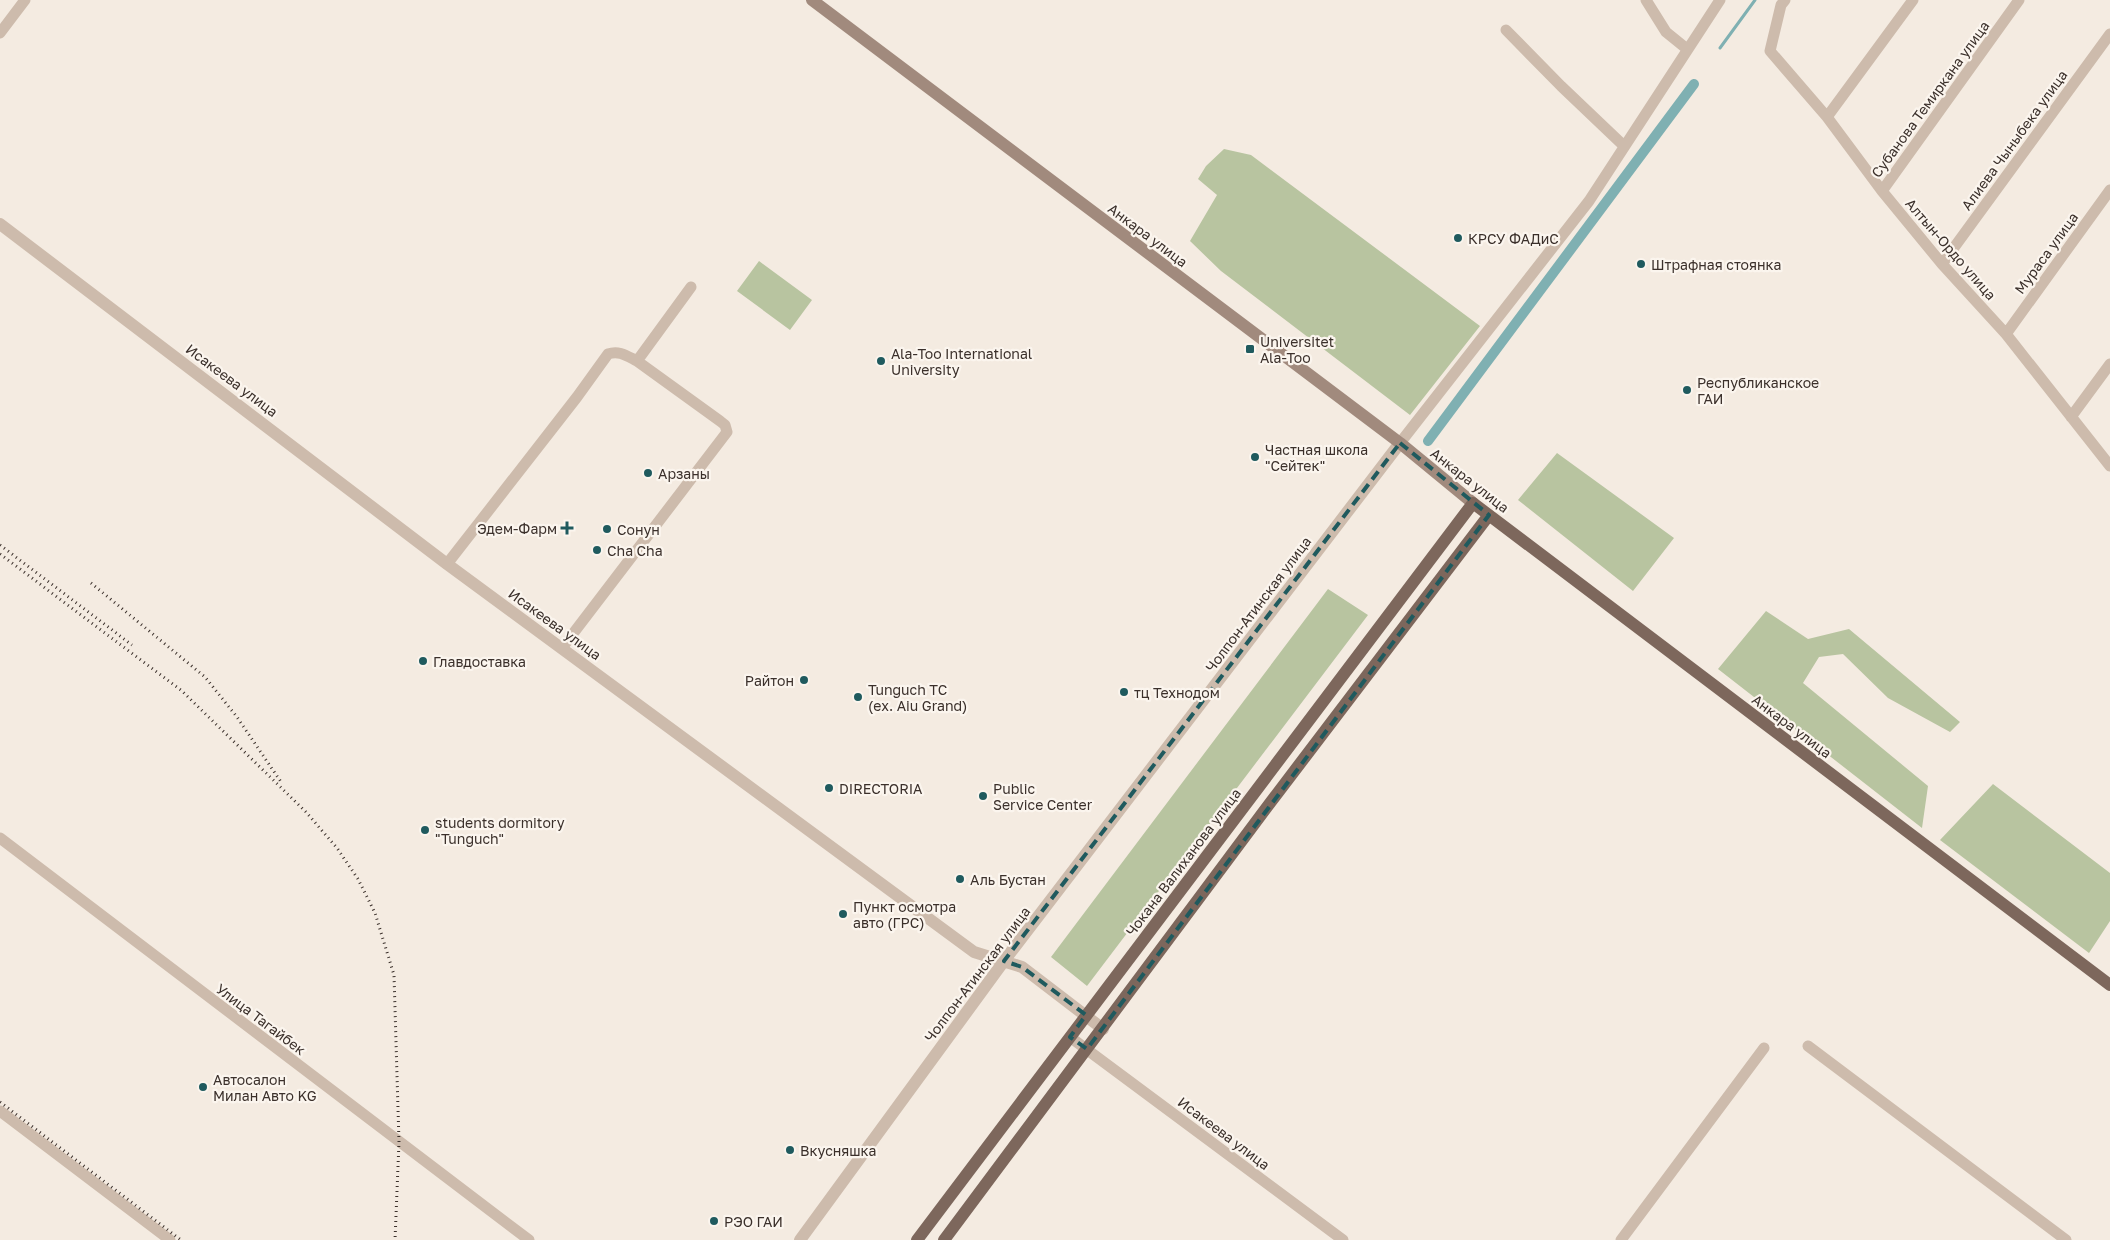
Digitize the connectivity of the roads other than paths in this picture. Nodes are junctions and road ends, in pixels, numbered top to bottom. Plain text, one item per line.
1 (25, 0) edge
2 (812, 0) edge
3 (1646, 0) edge
4 (1720, 0) edge
5 (1785, 0) edge
6 (1913, 0) edge
7 (2020, 0) edge
8 (1506, 30) dead end
9 (0, 33) edge
10 (2110, 34) edge
11 (1690, 44) junction
12 (1827, 117) junction
13 (1624, 146) junction
14 (2110, 190) edge
15 (1882, 191) junction
16 (0, 224) edge
17 (1942, 264) junction
18 (691, 287) dead end
19 (2006, 334) junction
20 (636, 361) junction
21 (2110, 364) edge
22 (2071, 417) junction
23 (1400, 443) junction
24 (2110, 466) edge
25 (1473, 502) junction
26 (1489, 515) junction
27 (447, 564) junction
28 (562, 648) junction
29 (1252, 795) junction
30 (1267, 807) junction
31 (0, 838) edge
32 (1004, 961) junction
33 (2110, 985) edge
34 (1086, 1015) junction
35 (1103, 1029) junction
36 (1070, 1037) junction
37 (1808, 1046) dead end
38 (1764, 1048) dead end
39 (1088, 1049) junction
40 (0, 1111) edge
41 (170, 1240) edge
42 (529, 1240) edge
43 (800, 1240) edge
44 (917, 1240) edge
45 (944, 1240) edge
46 (1343, 1240) edge
47 (1621, 1240) edge
48 (2066, 1240) edge

1 - 9 street
2 - 23 main road, Анкара улица
3 - 11 street
4 - 11 street
5 - 12 street, Алтын-Ордо улица
6 - 12 street
7 - 15 street, Субанова Темиркана улица
8 - 13 street
10 - 17 street, Алиева Чыныбека улица
11 - 13 street
12 - 15 street, Алтын-Ордо улица
13 - 23 street
14 - 19 street, Мураса улица
15 - 17 street, Алтын-Ордо улица
16 - 27 street, Исакеева улица
17 - 19 street, Алтын-Ордо улица
18 - 20 street
19 - 22 street, Алтын-Ордо улица
20 - 27 street
20 - 28 street
21 - 22 street
22 - 24 street, Алтын-Ордо улица
23 - 25 main road, Анкара улица
23 - 32 street, Чолпон-Атинская улица
25 - 26 main road, Анкара улица
25 - 29 main road, Чокана Валиханова улица
26 - 30 main road
26 - 33 main road, Анкара улица
27 - 28 street, Исакеева улица
28 - 32 street, Исакеева улица
29 - 30 main road
29 - 34 main road, Чокана Валиханова улица
30 - 35 main road
31 - 42 street, Улица Тагайбек
32 - 34 street, Исакеева улица
32 - 43 street, Чолпон-Атинская улица
34 - 35 street, Исакеева улица
34 - 36 main road, Чокана Валиханова улица
35 - 39 main road
36 - 39 street, Исакеева улица
36 - 44 main road, Чокана Валиханова улица
37 - 48 street
38 - 47 street
39 - 45 main road
39 - 46 street, Исакеева улица
40 - 41 street

